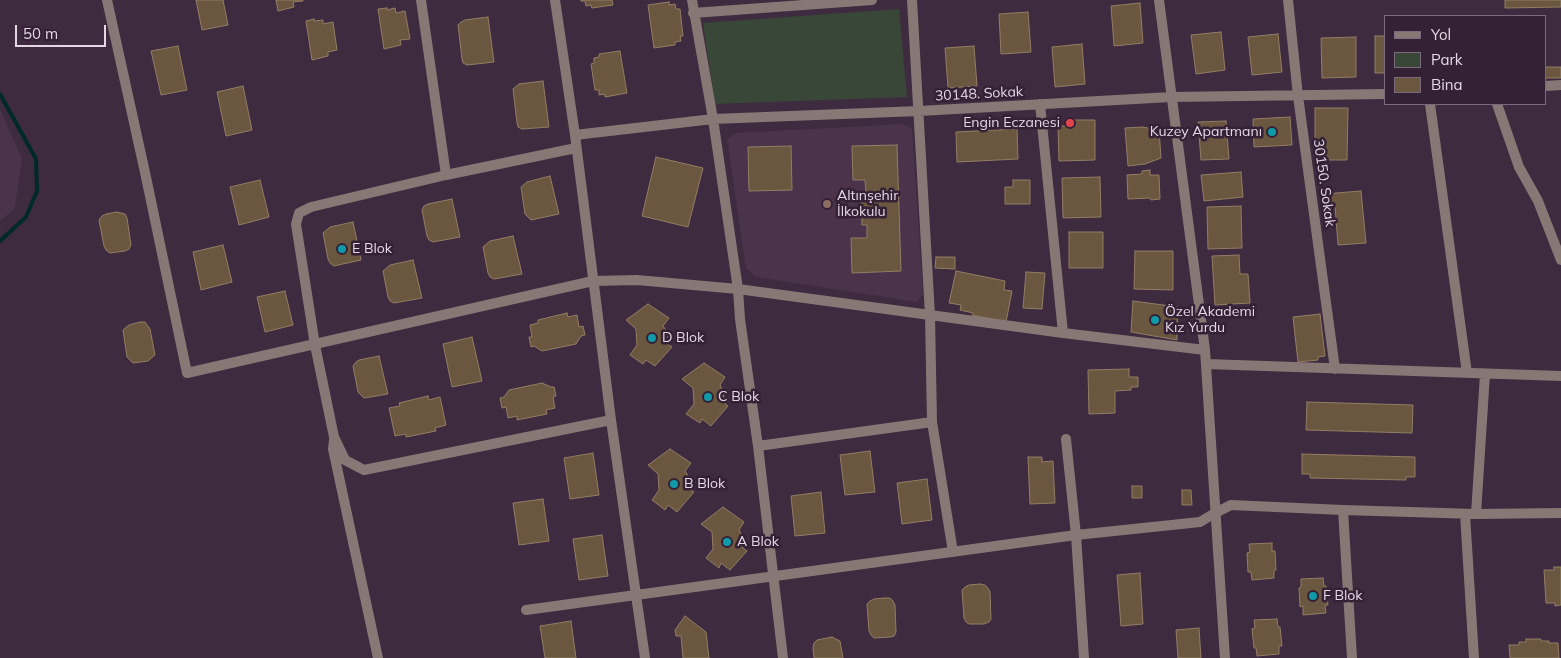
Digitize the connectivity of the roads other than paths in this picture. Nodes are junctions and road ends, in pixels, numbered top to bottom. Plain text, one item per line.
1 (107, 0) edge
2 (421, 0) edge
3 (555, 0) edge
4 (692, 0) edge
5 (872, 0) edge
6 (912, 0) edge
7 (1159, 0) edge
8 (1288, 0) edge
9 (693, 13) junction
10 (1561, 85) edge
11 (1546, 86) edge
12 (1384, 94) edge
13 (1298, 96) junction
14 (1171, 98) junction
15 (1040, 104) junction
16 (1430, 105) edge
17 (1496, 105) edge
18 (919, 110) junction
19 (713, 119) junction
20 (575, 135) junction
21 (576, 148) junction
22 (446, 174) junction
23 (1561, 260) edge
24 (593, 281) junction
25 (738, 289) junction
26 (930, 315) junction
27 (1063, 333) junction
28 (315, 345) junction
29 (1205, 350) junction
30 (1206, 364) junction
31 (1335, 369) junction
32 (1467, 373) junction
33 (1485, 374) junction
34 (1561, 376) edge
35 (611, 420) junction
36 (932, 422) junction
37 (334, 437) junction
38 (1066, 439) dead end
39 (758, 446) junction
40 (1343, 510) junction
41 (1215, 513) junction
42 (1561, 513) edge
43 (1465, 514) junction
44 (1476, 514) junction
45 (1076, 535) junction
46 (953, 552) junction
47 (774, 577) junction
48 (637, 594) junction
49 (526, 610) dead end
50 (378, 658) edge
51 (645, 658) edge
52 (784, 658) edge
53 (1084, 658) edge
54 (1225, 658) edge
55 (1352, 658) edge
56 (1474, 658) edge

1 - 28 street
2 - 22 street
3 - 20 street
4 - 9 street
5 - 9 street
6 - 18 street
7 - 14 street
8 - 13 street, 30150. Sokak
9 - 19 street
10 - 11 street
12 - 13 street, 30148. Sokak
13 - 14 street, 30148. Sokak
13 - 31 street, 30150. Sokak
14 - 15 street, 30148. Sokak
14 - 29 street
15 - 18 street, 30148. Sokak
15 - 27 street
16 - 32 street
17 - 23 street
18 - 19 street, 30148. Sokak
18 - 26 street
19 - 20 street, 30148. Sokak
19 - 25 street
20 - 21 street
21 - 22 street
21 - 24 street
22 - 28 street
24 - 25 street
24 - 28 street
24 - 35 street
25 - 26 street
25 - 39 street
26 - 27 street
26 - 36 street
27 - 29 street
28 - 37 street
29 - 30 street
30 - 31 street
30 - 41 street
31 - 32 street
32 - 33 street
33 - 34 street
33 - 44 street
35 - 37 street
35 - 48 street
36 - 39 street
36 - 46 street
37 - 50 street
38 - 45 street
39 - 47 street
40 - 41 street
40 - 43 street
40 - 55 street
41 - 45 street
41 - 54 street
42 - 44 street
43 - 44 street
43 - 56 street
45 - 46 street
45 - 53 street
46 - 47 street
47 - 48 street
47 - 52 street
48 - 49 street
48 - 51 street

